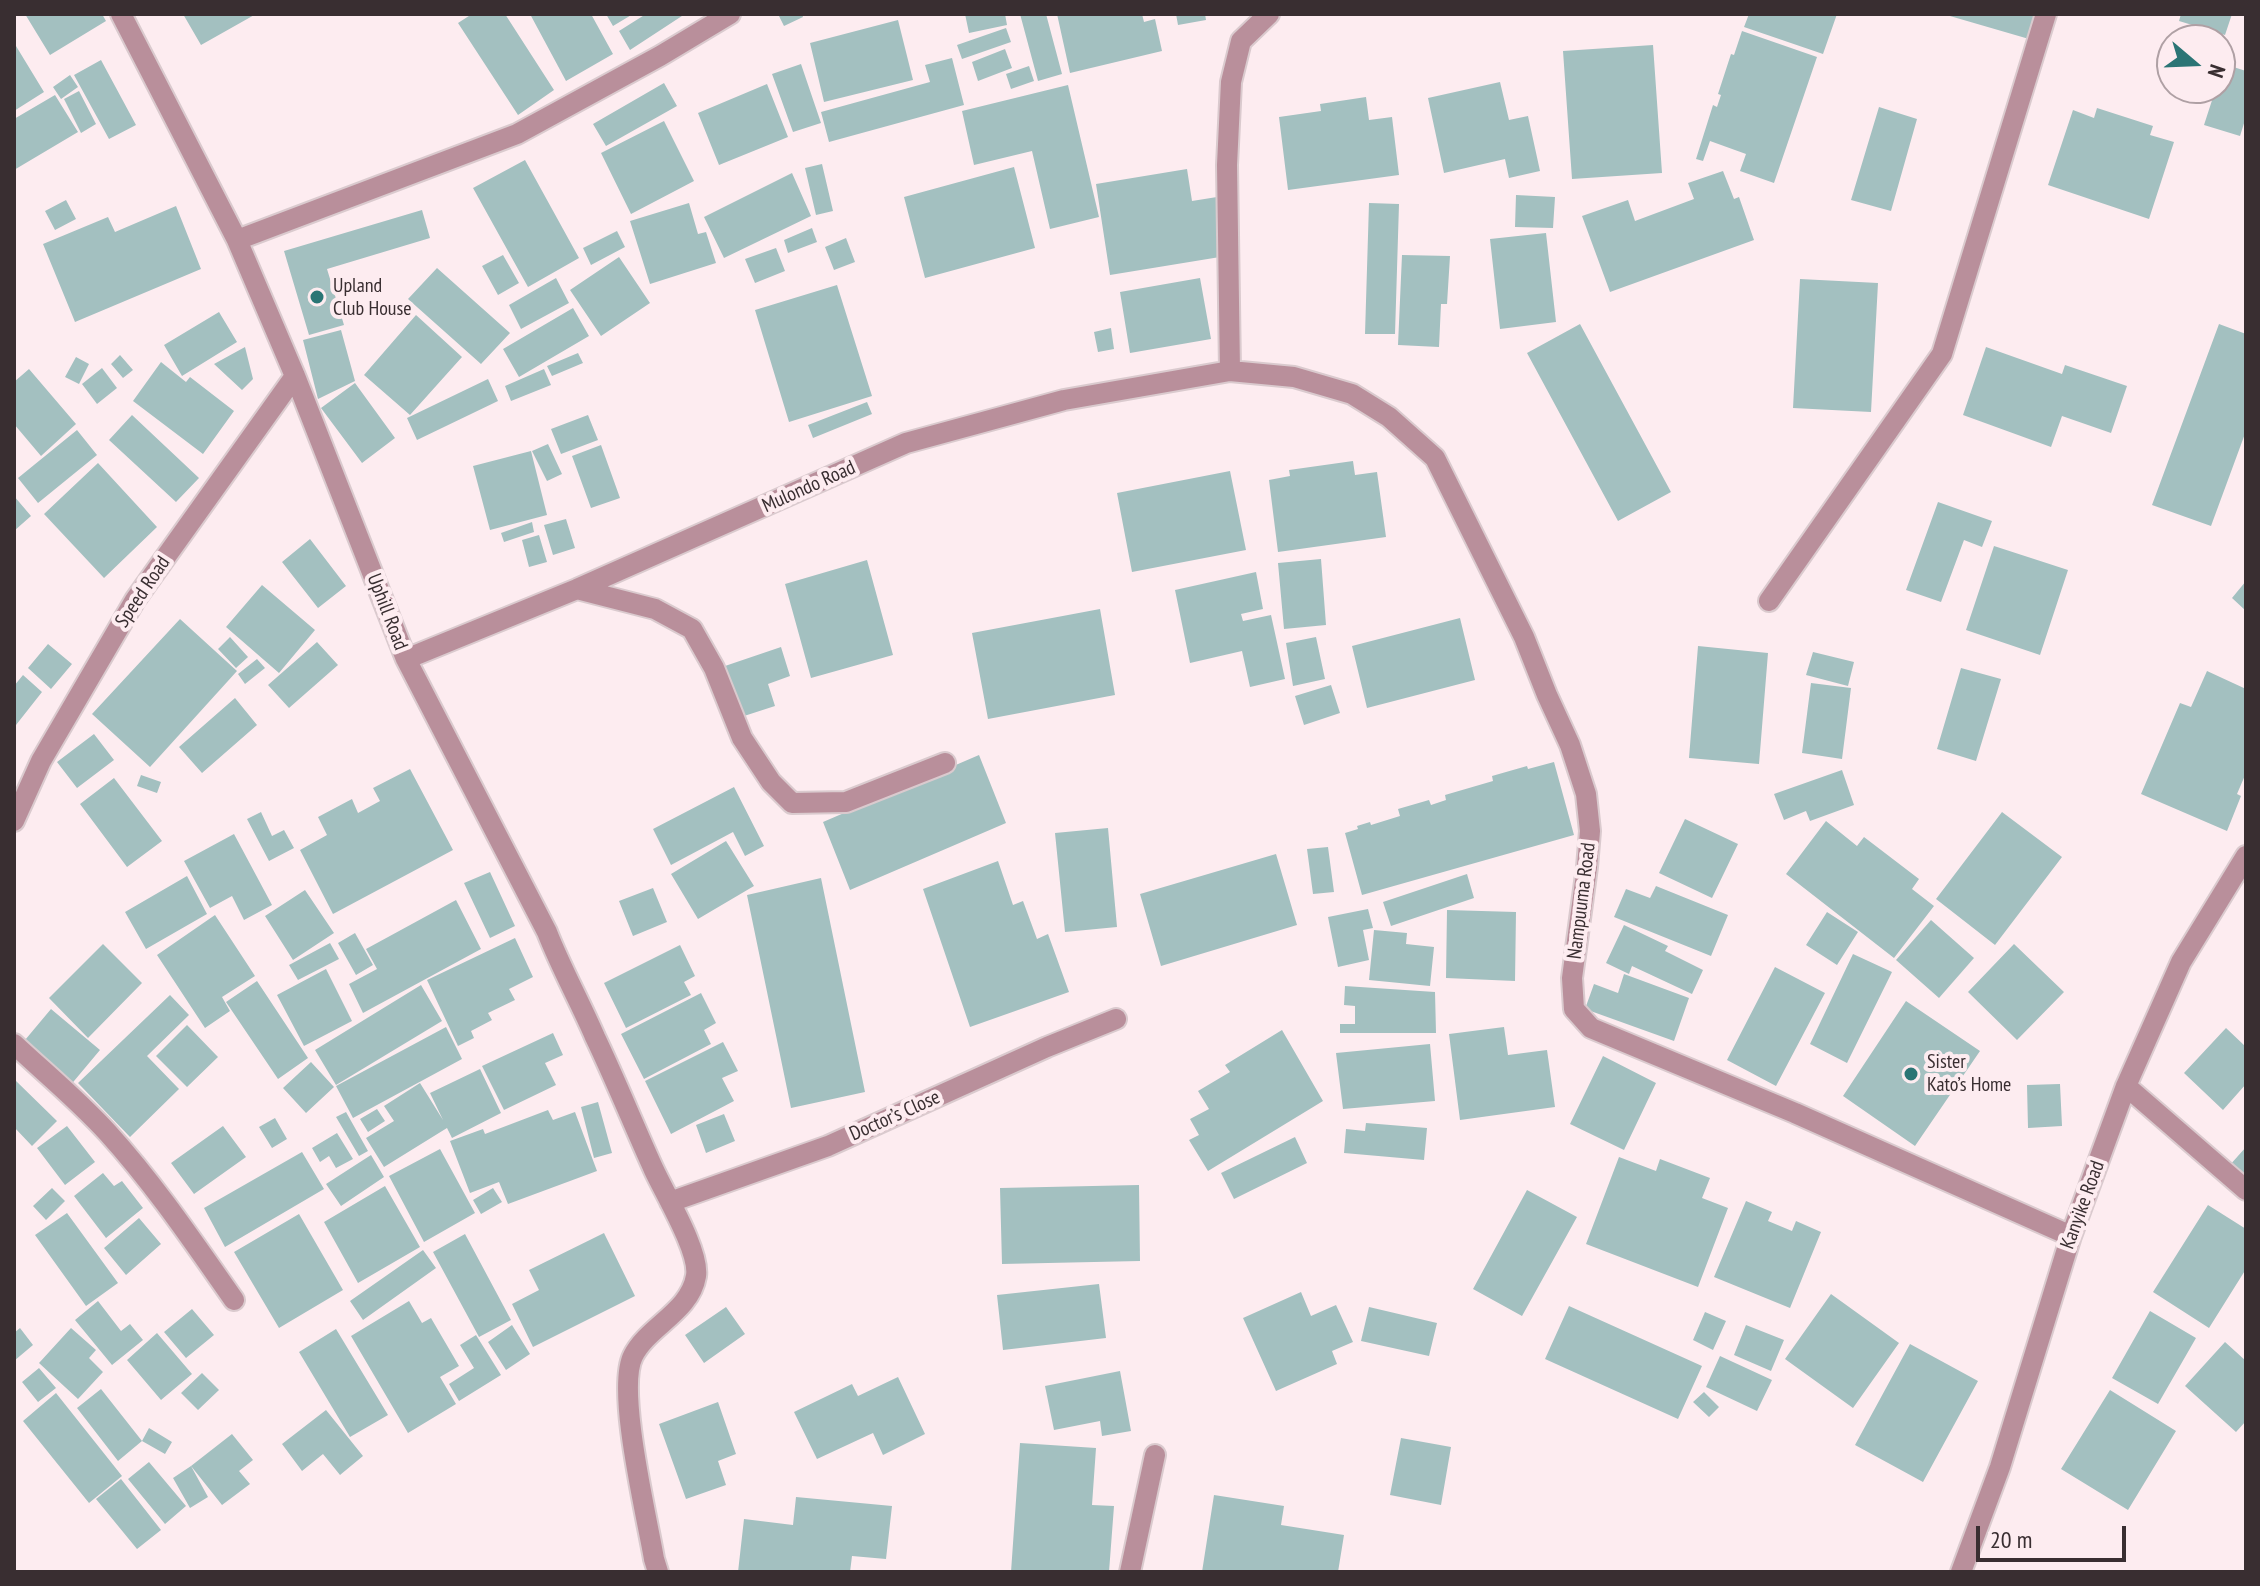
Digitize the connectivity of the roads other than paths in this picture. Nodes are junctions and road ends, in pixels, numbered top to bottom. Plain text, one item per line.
1 (121, 14) edge
2 (730, 14) edge
3 (1269, 14) edge
4 (2046, 14) edge
5 (237, 240) junction
6 (1230, 371) junction
7 (295, 376) junction
8 (577, 589) junction
9 (1769, 601) dead end
10 (406, 659) junction
11 (945, 763) dead end
12 (14, 821) edge
13 (2246, 856) edge
14 (1116, 1019) dead end
15 (14, 1044) edge
16 (2126, 1086) junction
17 (2246, 1190) edge
18 (670, 1202) junction
19 (2071, 1236) junction
20 (234, 1300) dead end
21 (1155, 1455) dead end
22 (658, 1572) edge
23 (1130, 1572) edge
24 (1961, 1572) edge

1 - 5 street, Uphill Road
2 - 5 street
3 - 6 street
4 - 9 street
5 - 7 street, Uphill Road
6 - 8 street, Mulondo Road
6 - 19 street, Nampuuma Road
7 - 10 street, Uphill Road
7 - 12 street, Speed Road
8 - 10 street, Mulondo Road
8 - 11 street
10 - 18 street, Uphill Road
13 - 16 street, Kanyike Road
14 - 18 street, Doctor’s Close
15 - 20 street
16 - 17 street
16 - 19 street, Kanyike Road
18 - 22 street, Uphill Road
19 - 24 street, Kanyike Road
21 - 23 street

